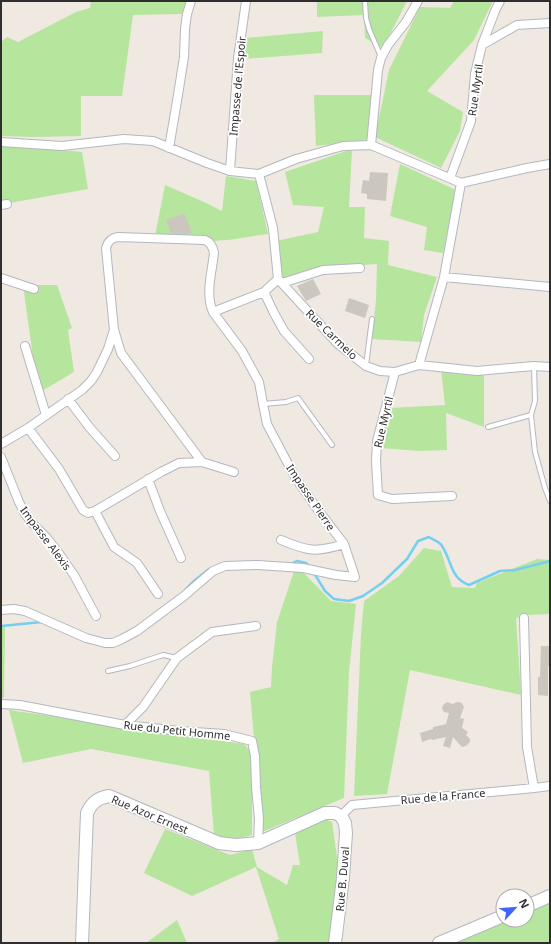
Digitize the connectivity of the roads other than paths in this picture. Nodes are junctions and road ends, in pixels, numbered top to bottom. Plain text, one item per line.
1 (191, 1) edge
2 (246, 1) edge
3 (365, 1) edge
4 (418, 1) edge
5 (500, 1) edge
6 (550, 23) edge
7 (482, 45) junction
8 (381, 58) junction
9 (1, 142) edge
10 (371, 145) junction
11 (169, 148) junction
12 (550, 164) edge
13 (230, 171) junction
14 (259, 174) junction
15 (450, 178) junction
16 (461, 183) junction
17 (360, 268) dead end
18 (444, 277) junction
19 (1, 278) edge
20 (280, 281) junction
21 (550, 287) edge
22 (34, 289) dead end
23 (264, 292) junction
24 (214, 312) junction
25 (372, 319) dead end
26 (114, 330) junction
27 (26, 346) dead end
28 (309, 359) dead end
29 (419, 365) junction
30 (366, 366) junction
31 (534, 366) junction
32 (550, 367) edge
33 (395, 372) junction
34 (68, 399) junction
35 (263, 404) junction
36 (46, 415) junction
37 (532, 415) junction
38 (488, 427) dead end
39 (28, 428) junction
40 (1, 444) edge
41 (332, 445) dead end
42 (115, 456) dead end
43 (1, 457) edge
44 (202, 462) junction
45 (234, 472) dead end
46 (148, 479) junction
47 (452, 496) dead end
48 (550, 501) edge
49 (96, 511) junction
50 (281, 540) dead end
51 (344, 544) junction
52 (181, 558) dead end
53 (158, 594) dead end
54 (1, 610) edge
55 (96, 616) dead end
56 (524, 618) dead end
57 (256, 626) dead end
58 (177, 658) junction
59 (108, 671) dead end
60 (1, 704) edge
61 (125, 725) junction
62 (550, 786) edge
63 (534, 788) junction
64 (341, 816) junction
65 (258, 843) junction
66 (550, 896) edge
67 (535, 903) edge
68 (495, 919) edge
69 (82, 943) edge
70 (335, 943) edge
71 (439, 943) edge

1 - 11 street
2 - 13 street, Impasse de l'Espoir
3 - 8 lane
4 - 8 street
5 - 7 street, Rue Myrtil
6 - 7 street
7 - 15 street, Rue Myrtil
8 - 10 street
9 - 11 street
10 - 14 street
10 - 15 street
11 - 13 street
12 - 16 street
13 - 14 street
14 - 20 street
15 - 16 street
16 - 18 street
17 - 20 street
18 - 21 street
18 - 29 street
19 - 22 street
20 - 23 street
20 - 30 street, Rue Carmelo
23 - 24 street
23 - 28 street
24 - 26 street
24 - 35 street, Impasse Pierre
25 - 30 lane
26 - 34 street
26 - 44 street
27 - 36 street
29 - 31 street, Rue Carmelo
29 - 33 street, Rue Carmelo
30 - 33 street, Rue Carmelo
31 - 32 street, Rue Carmelo
31 - 37 lane
33 - 47 street, Rue Myrtil
34 - 36 street
34 - 42 street
35 - 41 lane
35 - 51 street, Impasse Pierre
36 - 39 street
37 - 38 lane
37 - 48 lane
39 - 40 street
39 - 49 street
43 - 55 street, Impasse Alexis
44 - 45 street
44 - 46 street
46 - 49 street
46 - 52 street
49 - 53 street
50 - 51 street
51 - 54 street, Impasse Pierre
56 - 63 street
57 - 58 street
58 - 59 lane
58 - 61 street
60 - 61 street, Rue du Petit Homme
61 - 65 street, Rue du Petit Homme
62 - 63 street, Rue de la France
63 - 64 street, Rue de la France
64 - 65 street, Rue Azor Ernest
64 - 70 street, Rue B. Duval
65 - 69 street, Rue Azor Ernest
66 - 67 street
68 - 71 street

